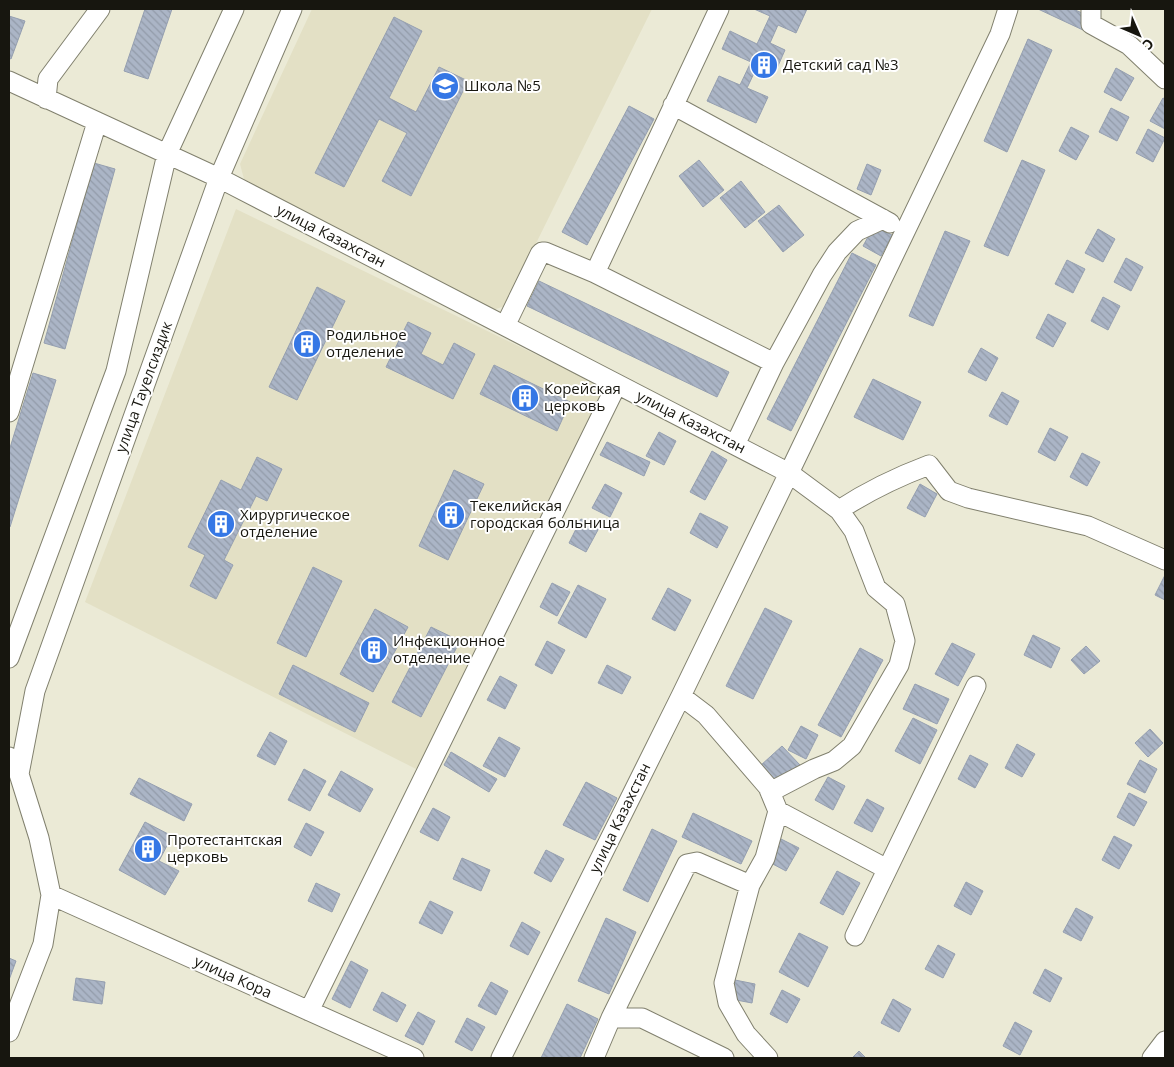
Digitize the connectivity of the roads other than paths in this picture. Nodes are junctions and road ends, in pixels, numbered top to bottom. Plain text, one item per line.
1 (100, 9) edge
2 (234, 9) edge
3 (292, 9) edge
4 (719, 9) edge
5 (1008, 9) edge
6 (1091, 9) edge
7 (1165, 79) edge
8 (9, 81) edge
9 (46, 99) junction
10 (673, 105) junction
11 (97, 122) junction
12 (167, 154) junction
13 (219, 178) junction
14 (883, 219) junction
15 (905, 231) junction
16 (595, 273) junction
17 (505, 326) junction
18 (774, 364) junction
19 (16, 366) edge
20 (617, 384) junction
21 (9, 412) edge
22 (734, 445) junction
23 (789, 473) junction
24 (839, 510) junction
25 (1165, 560) edge
26 (9, 658) edge
27 (976, 686) dead end
28 (681, 696) junction
29 (9, 757) edge
30 (19, 774) junction
31 (770, 792) junction
32 (778, 812) junction
33 (887, 868) junction
34 (750, 885) junction
35 (52, 895) junction
36 (855, 936) dead end
37 (309, 1011) junction
38 (611, 1018) junction
39 (9, 1032) edge
40 (1165, 1041) edge
41 (414, 1058) edge
42 (501, 1058) edge
43 (594, 1058) edge
44 (724, 1058) edge
45 (768, 1058) edge
46 (1152, 1058) edge

1 - 9 street
2 - 12 street
3 - 13 street, улица Тауелсиздик
4 - 10 street
5 - 15 street
6 - 7 street
8 - 9 street, улица Казахстан
9 - 11 street, улица Казахстан
10 - 14 street
10 - 16 street
11 - 12 street, улица Казахстан
11 - 19 street
12 - 13 street, улица Казахстан
12 - 26 street
13 - 17 street, улица Казахстан
13 - 30 street, улица Тауелсиздик
14 - 15 street
14 - 18 street
15 - 23 street
16 - 17 street
16 - 18 street
17 - 20 street, улица Казахстан
18 - 22 street
19 - 21 street
20 - 22 street, улица Казахстан
20 - 37 street
22 - 23 street, улица Казахстан
23 - 24 street
23 - 28 street, улица Казахстан
24 - 25 street
24 - 31 street
27 - 33 street
28 - 31 street
28 - 42 street, улица Казахстан
29 - 30 street
30 - 35 street
31 - 32 street
32 - 33 street
32 - 34 street
33 - 36 street
34 - 38 street
34 - 45 street
35 - 37 street, улица Кора
35 - 39 street
37 - 41 street, улица Кора
38 - 43 street
38 - 44 street
40 - 46 street

